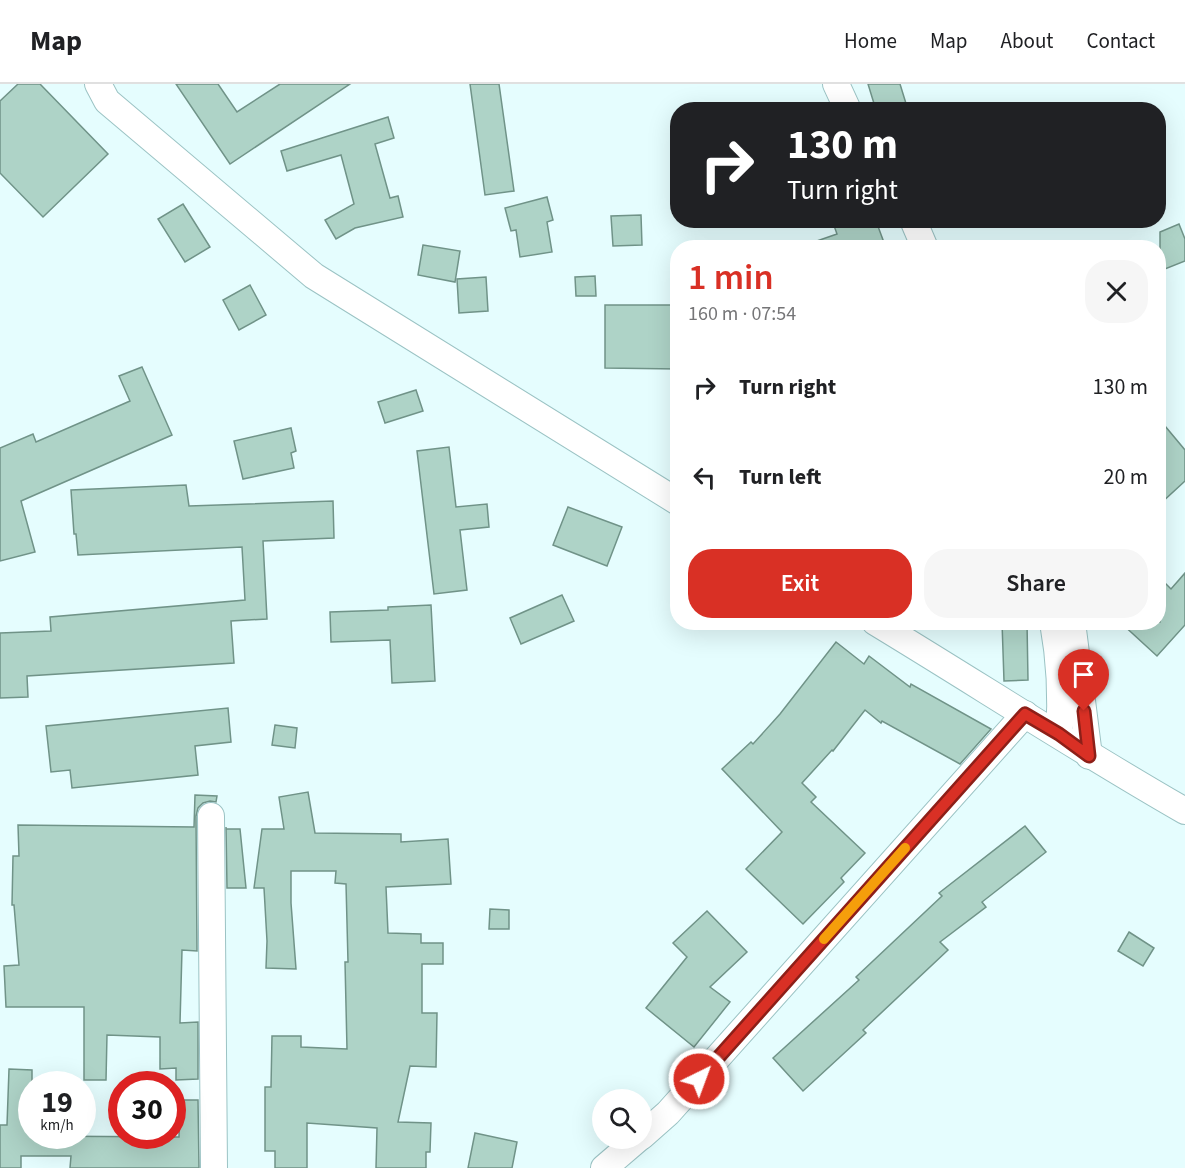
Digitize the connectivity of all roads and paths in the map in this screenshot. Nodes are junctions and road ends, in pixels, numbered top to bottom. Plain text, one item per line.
1 (98, 84) edge
2 (836, 84) edge
3 (853, 84) edge
4 (844, 102) edge
5 (861, 102) edge
6 (670, 497) edge
7 (888, 630) edge
8 (1054, 630) edge
9 (1073, 630) edge
10 (1025, 714) junction
11 (1059, 734) junction
12 (1089, 756) junction
13 (1185, 811) edge
14 (211, 816) dead end
15 (652, 1127) edge
16 (626, 1149) edge
17 (214, 1168) edge
18 (603, 1168) edge

1 - 6 street
2 - 4 street
3 - 5 street
7 - 10 street
8 - 11 street
9 - 12 street
10 - 11 street
10 - 15 street
11 - 12 street
12 - 13 street
14 - 17 street
16 - 18 street

